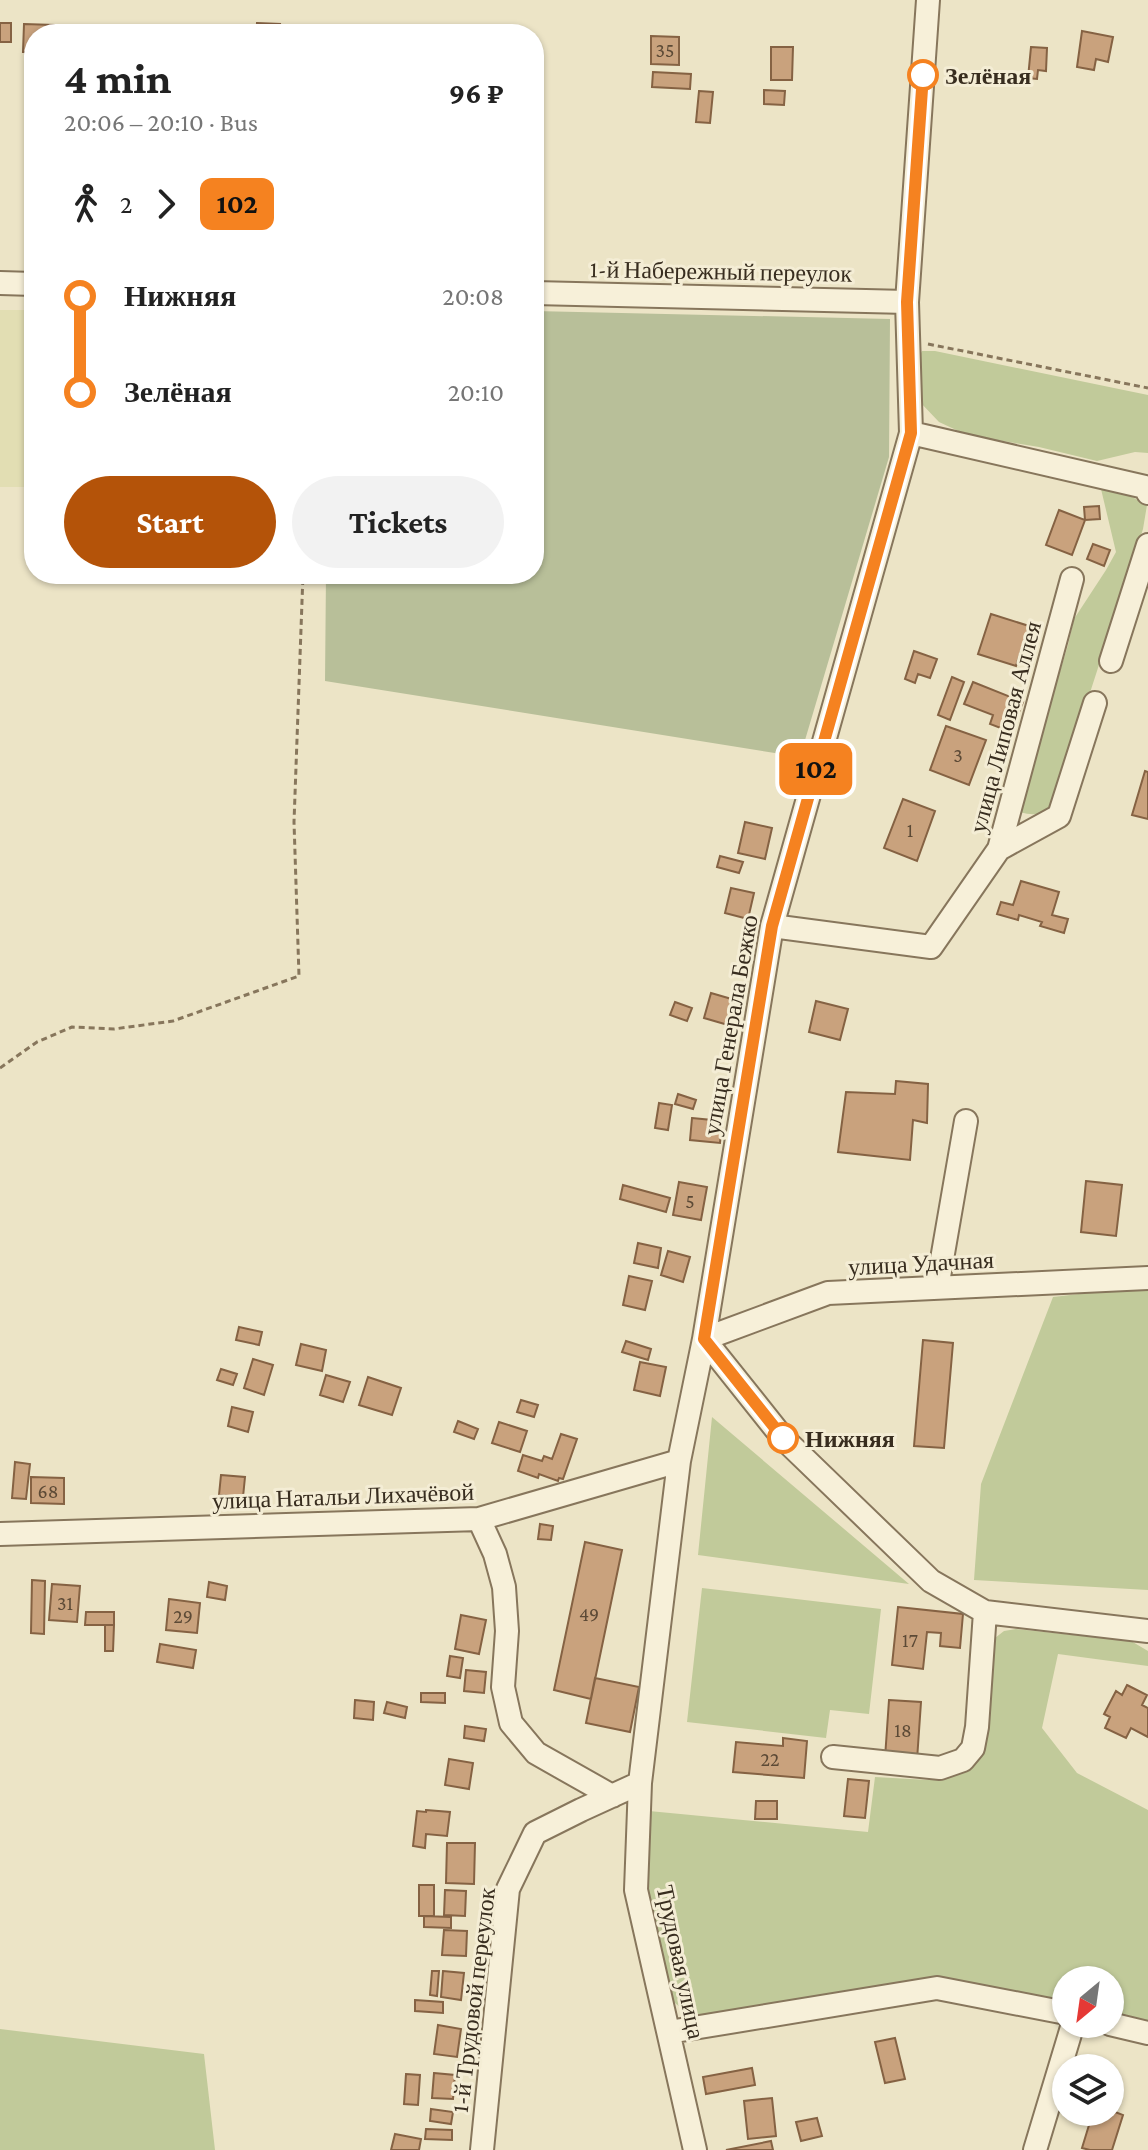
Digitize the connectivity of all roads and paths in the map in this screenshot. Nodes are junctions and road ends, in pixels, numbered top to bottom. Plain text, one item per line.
1 (928, 0) edge
2 (0, 283) edge
3 (24, 284) edge
4 (544, 293) edge
5 (907, 302) junction
6 (910, 349) junction
7 (1148, 388) edge
8 (911, 433) junction
9 (1148, 493) edge
10 (1148, 545) edge
11 (1072, 579) dead end
12 (303, 584) edge
13 (1111, 661) dead end
14 (1095, 703) dead end
15 (999, 849) junction
16 (772, 926) junction
17 (0, 1068) edge
18 (966, 1121) dead end
19 (1148, 1278) edge
20 (937, 1288) junction
21 (704, 1339) junction
22 (679, 1461) junction
23 (479, 1519) junction
24 (0, 1534) edge
25 (985, 1612) junction
26 (1148, 1631) edge
27 (833, 1757) dead end
28 (640, 1783) junction
29 (612, 1796) junction
30 (1052, 2010) edge
31 (1124, 2027) edge
32 (669, 2032) junction
33 (1148, 2033) edge
34 (1069, 2038) edge
35 (482, 2150) edge
36 (695, 2150) edge
37 (1035, 2150) edge

1 - 5 street, улица Генерала Бежко
2 - 3 street
4 - 5 street, 1-й Набережный переулок
5 - 6 street, улица Генерала Бежко
6 - 7 path
6 - 8 street, улица Генерала Бежко
8 - 9 street
8 - 16 street, улица Генерала Бежко
10 - 13 street
11 - 15 street, улица Липовая Аллея
12 - 17 path
14 - 15 street
15 - 16 street, улица Липовая Аллея
16 - 21 street, улица Генерала Бежко
18 - 20 street
19 - 20 street, улица Удачная
20 - 21 street, улица Удачная
21 - 22 street, улица Генерала Бежко
21 - 25 street
22 - 23 street, улица Натальи Лихачёвой
22 - 28 street, улица Генерала Бежко
23 - 24 street, улица Натальи Лихачёвой
23 - 29 street
25 - 26 street
25 - 27 street
28 - 29 street, 1-й Трудовой переулок
28 - 32 street, Трудовая улица
29 - 35 street, 1-й Трудовой переулок
30 - 32 street
31 - 33 street
32 - 36 street, Трудовая улица
34 - 37 street

